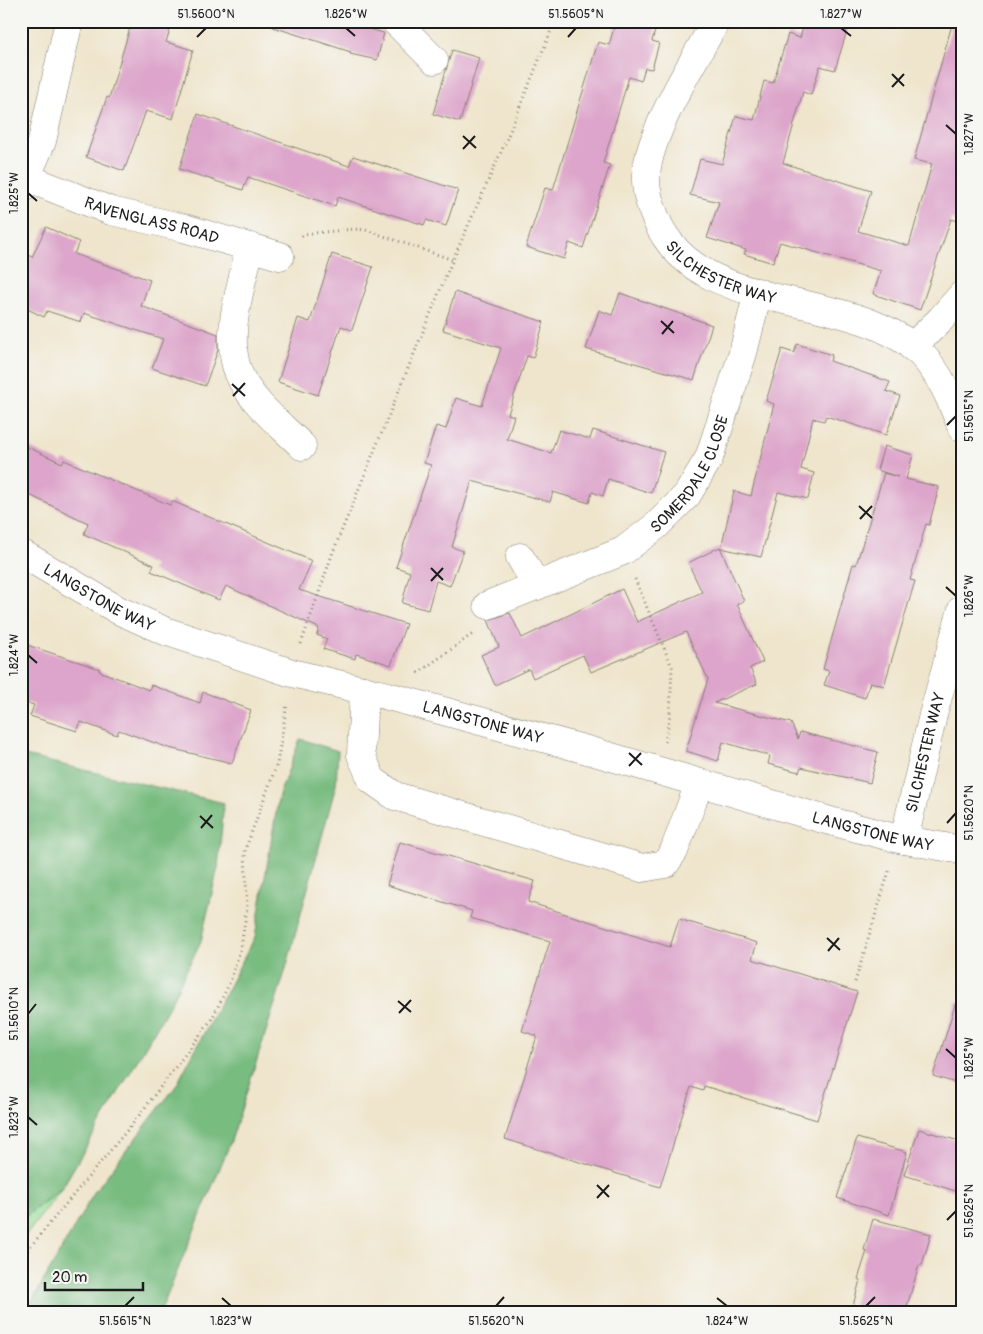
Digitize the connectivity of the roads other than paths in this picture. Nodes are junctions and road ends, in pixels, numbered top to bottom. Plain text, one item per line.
1 (69, 21) edge
2 (395, 21) edge
3 (716, 21) edge
4 (434, 60) dead end
5 (24, 184) edge
6 (250, 247) junction
7 (280, 256) road end
8 (758, 292) junction
9 (962, 295) edge
10 (912, 347) junction
11 (962, 428) edge
12 (302, 446) dead end
13 (21, 553) edge
14 (520, 557) dead end
15 (537, 586) junction
16 (488, 605) road end
17 (962, 609) edge
18 (376, 693) junction
19 (699, 784) junction
20 (901, 839) junction
21 (962, 850) edge

1 - 5 street, RAVENGLASS ROAD
2 - 4 street
3 - 8 street, SILCHESTER WAY
5 - 6 street, RAVENGLASS ROAD
6 - 7 street, RAVENGLASS ROAD
6 - 12 street
8 - 10 street, SILCHESTER WAY
8 - 15 street, SOMERDALE CLOSE
9 - 10 street
10 - 11 street, SILCHESTER WAY
13 - 18 street, LANGSTONE WAY
14 - 15 street
15 - 16 street, SOMERDALE CLOSE
17 - 20 street, SILCHESTER WAY
18 - 19 street, LANGSTONE WAY
18 - 19 street
19 - 20 street, LANGSTONE WAY
20 - 21 street, LANGSTONE WAY

